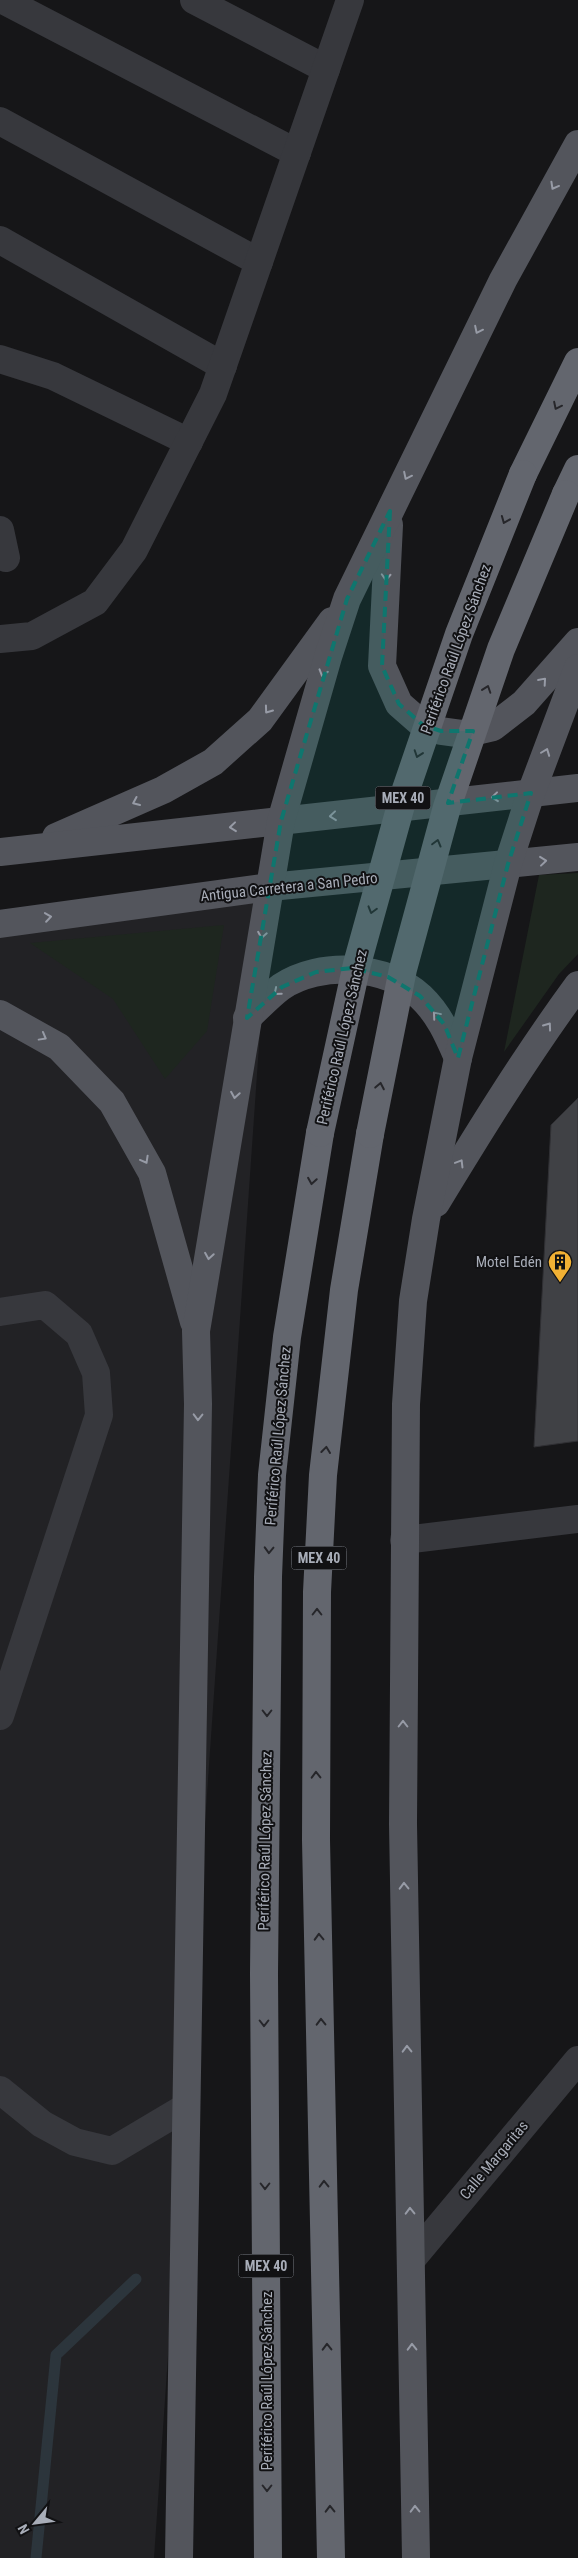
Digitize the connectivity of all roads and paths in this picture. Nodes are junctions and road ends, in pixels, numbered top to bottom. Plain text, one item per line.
1 (3, 0) edge
2 (194, 0) edge
3 (350, 0) edge
4 (326, 69) junction
5 (0, 121) edge
6 (578, 144) edge
7 (297, 153) junction
8 (0, 240) edge
9 (259, 262) junction
10 (0, 359) edge
11 (578, 362) edge
12 (223, 366) junction
13 (189, 442) junction
14 (578, 470) edge
15 (390, 511) junction
16 (0, 530) edge
17 (6, 558) dead end
18 (347, 599) junction
19 (0, 639) edge
20 (578, 642) edge
21 (578, 668) edge
22 (578, 788) edge
23 (531, 793) junction
24 (281, 822) junction
25 (30, 848) junction
26 (0, 852) edge
27 (578, 857) edge
28 (508, 864) junction
29 (270, 887) junction
30 (0, 924) edge
31 (578, 985) edge
32 (0, 1014) edge
33 (247, 1018) junction
34 (458, 1058) junction
35 (426, 1220) junction
36 (0, 1312) edge
37 (196, 1331) junction
38 (578, 1519) edge
39 (404, 1540) junction
40 (0, 1716) edge
41 (578, 2060) edge
42 (0, 2090) edge
43 (186, 2107) junction
44 (410, 2260) junction
45 (179, 2558) edge
46 (268, 2558) edge
47 (330, 2558) edge
48 (416, 2558) edge

1 - 7 street
2 - 4 street
3 - 4 street
4 - 7 street
5 - 9 street
6 -> 15 main road
7 - 9 street
8 - 12 street
9 - 12 street
10 - 13 street
11 -> 46 highway, Periférico Raúl López Sánchez / MEX 40, bridge
12 - 13 street
13 - 19 street
47 -> 14 highway, MEX 40, bridge
15 - 18 main road
15 -> 20 main road
16 - 17 street
18 -> 24 main road
18 -> 25 main road
23 -> 21 main road
22 - 23 main road
23 -> 24 main road
23 - 28 main road
24 -> 25 main road
24 - 29 main road
25 - 26 main road
28 -> 27 main road, Antigua Carretera a San Pedro
28 - 29 main road, Antigua Carretera a San Pedro
28 - 34 main road
30 -> 29 main road, Antigua Carretera a San Pedro
29 -> 33 main road
35 -> 31 main road
32 -> 37 main road
34 -> 33 main road
33 -> 37 main road
34 - 35 main road
35 - 39 main road
36 - 40 street
37 -> 43 main road
38 - 39 street
44 -> 39 main road
41 - 44 street, Calle Margaritas
42 - 43 street
43 - 45 main road
48 -> 44 main road

